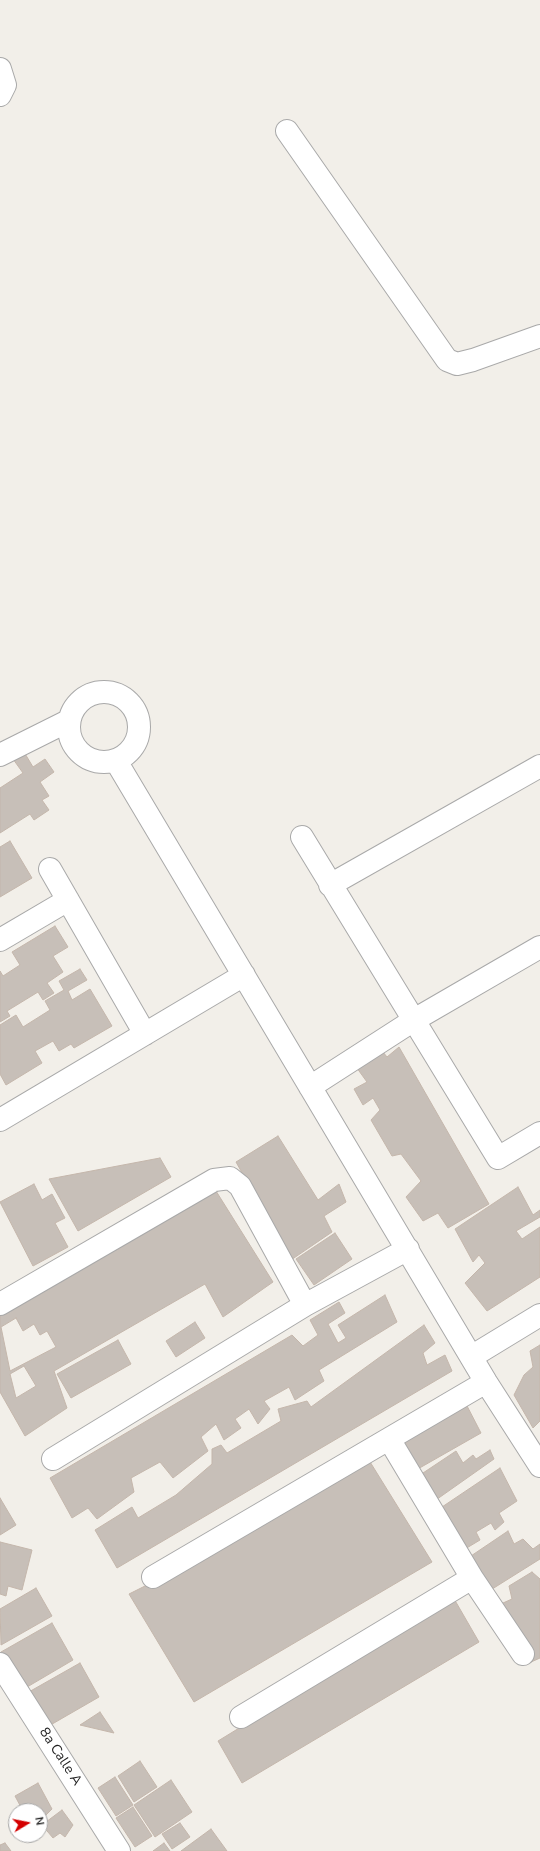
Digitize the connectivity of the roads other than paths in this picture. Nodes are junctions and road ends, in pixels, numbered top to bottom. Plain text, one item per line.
1 (0, 69) edge
2 (0, 95) edge
3 (287, 131) dead end
4 (540, 336) edge
5 (68, 721) junction
6 (0, 755) edge
7 (116, 761) junction
8 (540, 766) edge
9 (302, 837) dead end
10 (50, 869) dead end
11 (330, 885) junction
12 (68, 900) junction
13 (0, 940) edge
14 (540, 947) edge
15 (244, 975) junction
16 (414, 1020) junction
17 (145, 1034) junction
18 (310, 1087) junction
19 (0, 1120) edge
20 (540, 1133) edge
21 (408, 1249) junction
22 (0, 1304) edge
23 (305, 1305) junction
24 (540, 1315) edge
25 (471, 1357) junction
26 (486, 1382) junction
27 (388, 1439) junction
28 (53, 1459) dead end
29 (540, 1466) edge
30 (153, 1577) dead end
31 (472, 1578) junction
32 (523, 1654) dead end
33 (0, 1664) edge
34 (241, 1717) dead end
35 (119, 1851) edge

1 - 2 street
3 - 4 street
5 - 6 street
5 - 7 street
5 - 7 street
7 - 15 street
8 - 11 street
9 - 11 street
10 - 12 street
11 - 16 street
12 - 13 street
12 - 17 street
14 - 16 street
15 - 17 street
15 - 18 street
16 - 18 street
16 - 20 street
17 - 19 street
18 - 21 street
21 - 23 street
21 - 25 street
22 - 23 street
23 - 28 street
24 - 25 street
25 - 26 street
26 - 27 street
26 - 29 street
27 - 30 street
27 - 31 street
31 - 32 street
31 - 34 street
33 - 35 street, 8a Calle A

